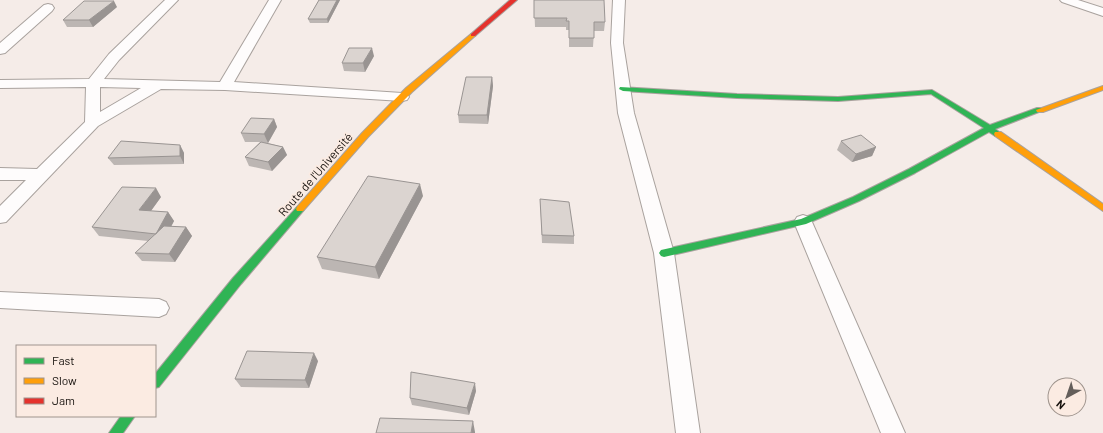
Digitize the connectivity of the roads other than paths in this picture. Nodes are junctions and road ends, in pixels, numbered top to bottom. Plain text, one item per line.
1 (172, 0) edge
2 (275, 0) edge
3 (514, 0) edge
4 (619, 0) edge
5 (1066, 0) edge
6 (48, 8) dead end
7 (1103, 12) edge
8 (0, 50) edge
9 (93, 83) junction
10 (0, 84) edge
11 (157, 85) junction
12 (225, 86) junction
13 (1103, 88) edge
14 (623, 89) junction
15 (402, 96) junction
16 (93, 123) junction
17 (990, 128) junction
18 (0, 174) edge
19 (40, 175) junction
20 (1103, 208) edge
21 (0, 217) edge
22 (803, 222) junction
23 (664, 253) junction
24 (0, 300) edge
25 (159, 308) dead end
26 (156, 382) edge
27 (128, 417) edge
28 (115, 433) edge
29 (688, 433) edge
30 (893, 433) edge

1 - 9 street
2 - 12 street
3 - 15 street, Route de l'Université
4 - 14 street
5 - 7 street
6 - 8 street
9 - 10 street
9 - 11 street
9 - 16 street
11 - 12 street
11 - 16 street
12 - 15 street
13 - 17 street
14 - 17 street
14 - 23 street
15 - 26 street, Route de l'Université
16 - 19 street
17 - 20 street
17 - 22 street
18 - 19 street
19 - 21 street
22 - 23 street
22 - 30 street
23 - 29 street
24 - 25 street
27 - 28 street

